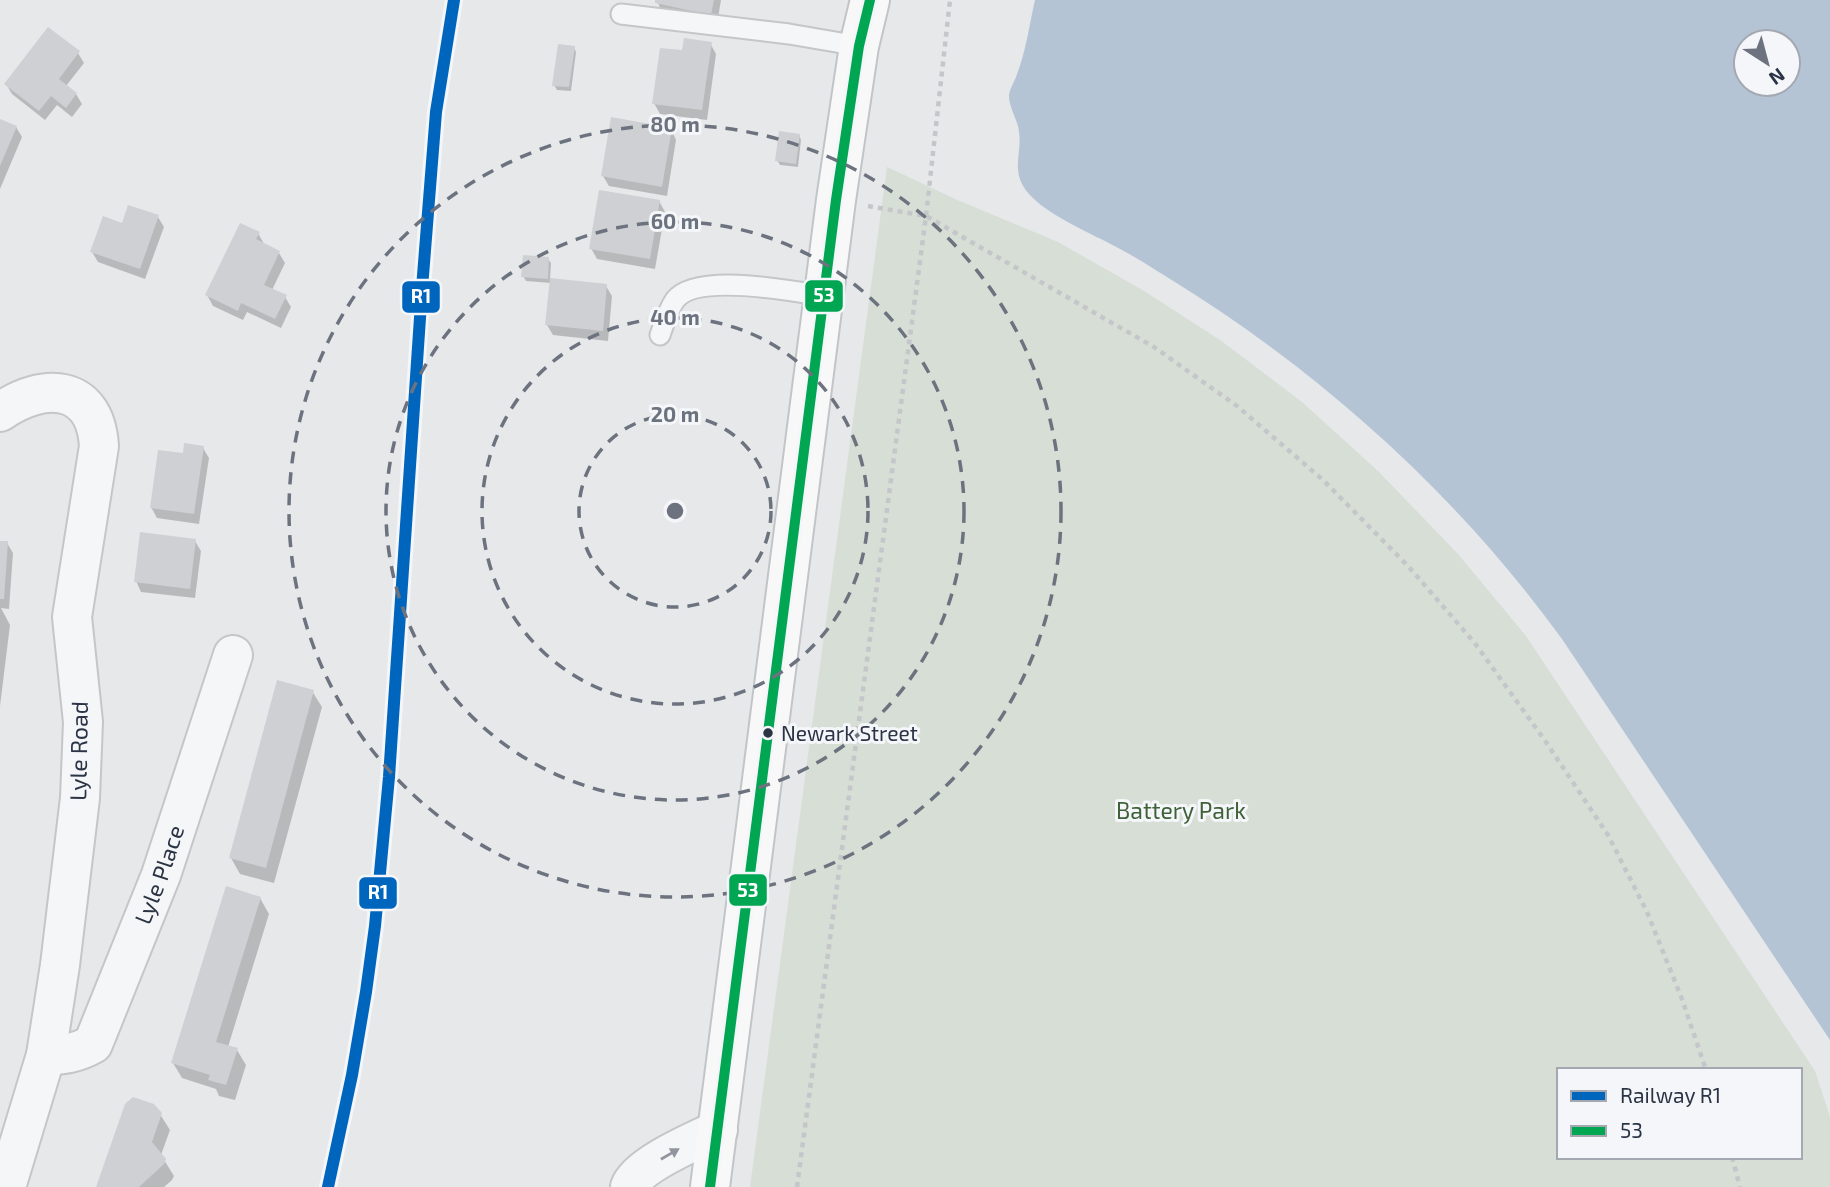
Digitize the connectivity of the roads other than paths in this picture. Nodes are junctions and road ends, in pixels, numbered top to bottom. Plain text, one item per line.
1 (870, 0) edge
2 (621, 13) dead end
3 (859, 46) junction
4 (824, 296) junction
5 (660, 335) dead end
6 (0, 412) edge
7 (233, 655) dead end
8 (46, 1055) junction
9 (718, 1130) junction
10 (6, 1187) edge
11 (630, 1187) edge
12 (710, 1187) edge

1 - 3 main road
2 - 3 lane
3 - 4 main road
4 - 5 lane
4 - 9 main road
6 - 8 street, Lyle Road
7 - 8 street, Lyle Place
8 - 10 street, Lyle Road
11 -> 9 street
9 - 12 main road

